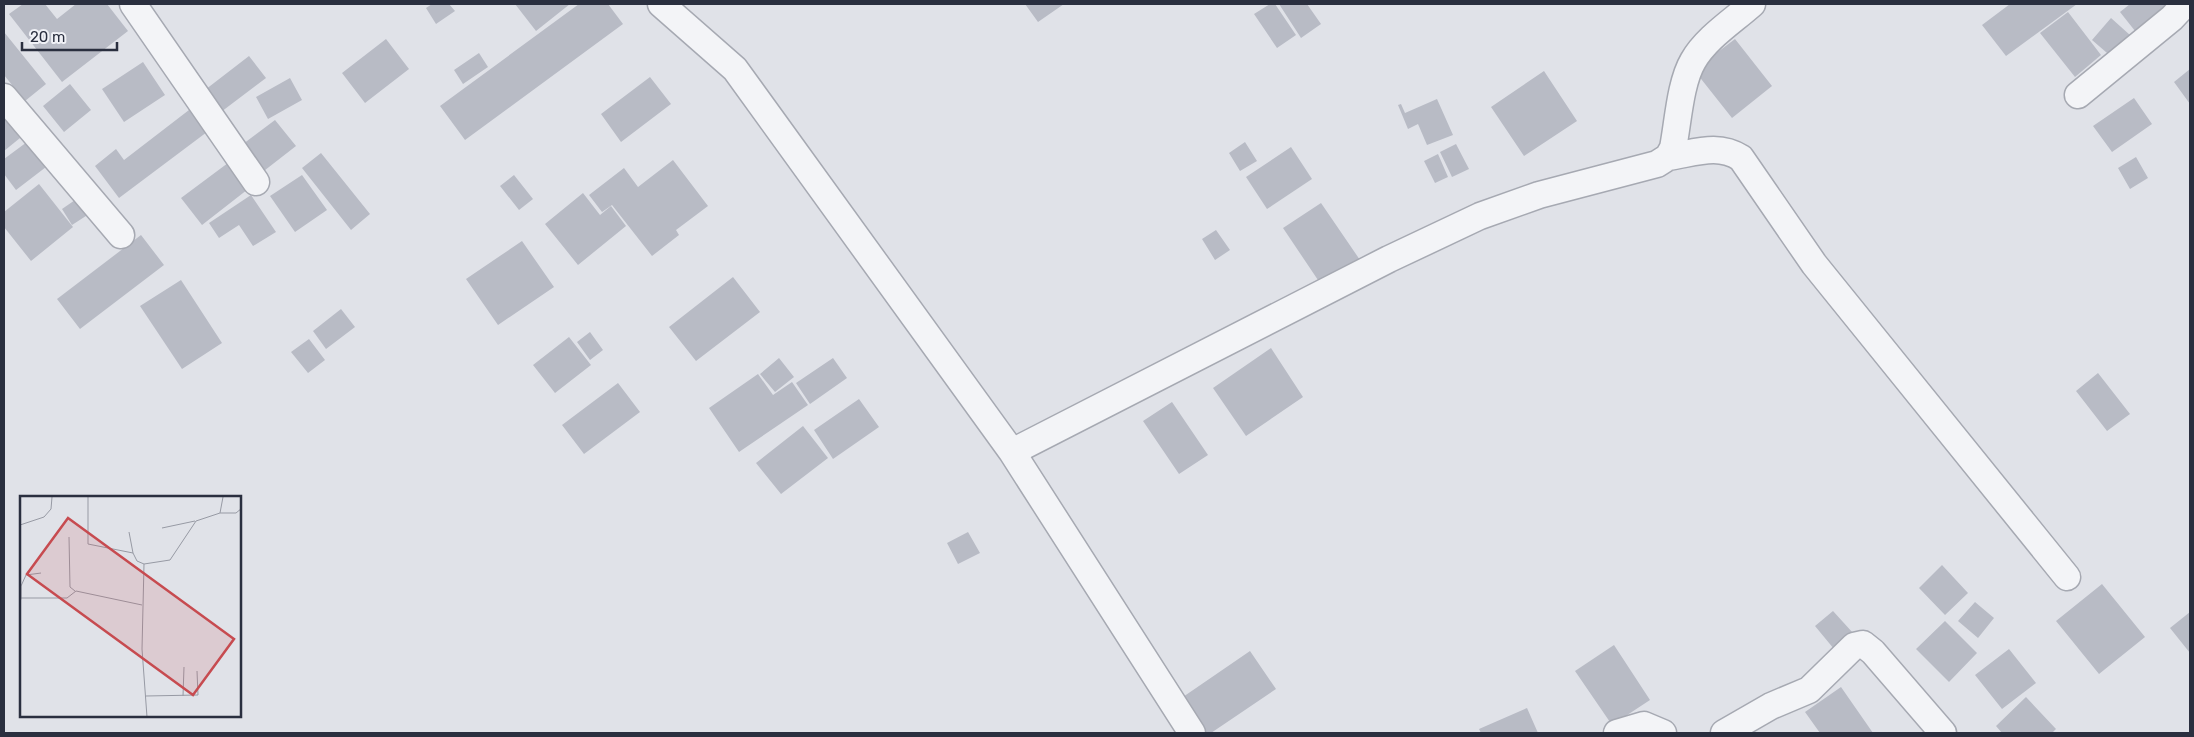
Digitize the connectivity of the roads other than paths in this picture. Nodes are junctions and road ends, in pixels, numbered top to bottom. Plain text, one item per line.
1 (133, 4) edge
2 (661, 4) edge
3 (1752, 4) edge
4 (2185, 4) edge
5 (2078, 95) dead end
6 (4, 97) edge
7 (1668, 157) junction
8 (256, 182) dead end
9 (121, 235) dead end
10 (1012, 452) junction
11 (2067, 577) dead end
12 (1192, 733) edge
13 (1617, 733) edge
14 (1663, 733) edge
15 (1724, 733) edge
16 (1944, 733) edge

1 - 8 street
2 - 10 street
3 - 7 street
4 - 5 street
6 - 9 street
7 - 10 street
7 - 11 street
10 - 12 street
13 - 14 street
15 - 16 street

